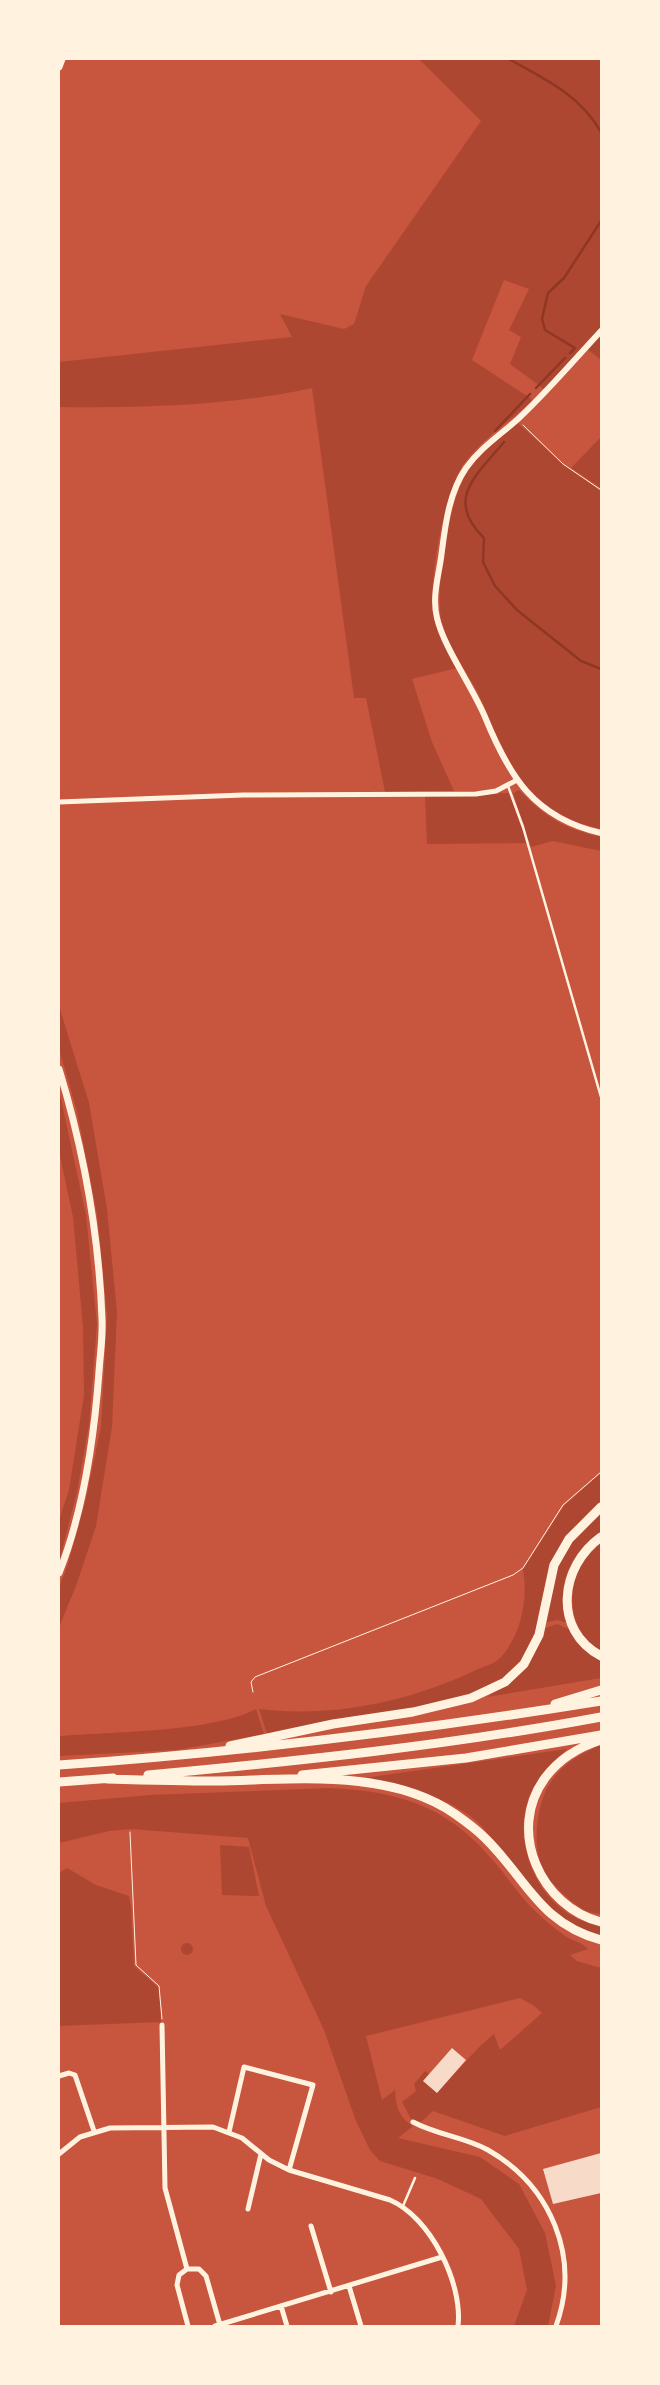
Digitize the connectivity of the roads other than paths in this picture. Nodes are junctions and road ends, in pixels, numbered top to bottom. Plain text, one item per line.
1 (62, 59) edge
2 (59, 67) edge
3 (601, 331) edge
4 (517, 780) junction
5 (508, 786) junction
6 (59, 802) edge
7 (601, 833) edge
8 (59, 1069) edge
9 (601, 1097) edge
10 (601, 1507) edge
11 (601, 1537) edge
12 (59, 1573) edge
13 (601, 1656) edge
14 (601, 1690) edge
15 (601, 1701) edge
16 (521, 1714) junction
17 (601, 1717) edge
18 (601, 1735) edge
19 (601, 1740) edge
20 (178, 1756) junction
21 (59, 1765) edge
22 (107, 1779) junction
23 (252, 1780) junction
24 (59, 1782) edge
25 (601, 1922) edge
26 (601, 1940) edge
27 (162, 2025) road end
28 (59, 2076) edge
29 (413, 2122) dead end
30 (164, 2126) junction
31 (94, 2132) junction
32 (229, 2132) junction
33 (59, 2154) edge
34 (261, 2154) junction
35 (289, 2170) junction
36 (415, 2178) dead end
37 (403, 2206) junction
38 (248, 2209) dead end
39 (310, 2226) dead end
40 (442, 2257) junction
41 (187, 2269) junction
42 (349, 2286) junction
43 (331, 2292) junction
44 (281, 2306) junction
45 (188, 2326) edge
46 (218, 2326) edge
47 (287, 2326) edge
48 (361, 2326) edge
49 (458, 2326) edge
50 (556, 2326) edge

1 - 2 main road
3 - 4 street
4 - 5 street
4 - 7 street
5 - 6 street
5 - 9 lane
8 - 12 main road
10 - 20 highway
11 - 13 highway
14 - 16 highway
15 - 16 highway
16 - 20 highway
17 - 22 highway
18 - 23 highway
19 - 25 highway
20 - 21 highway
22 - 23 highway
22 - 24 highway
23 - 26 highway
27 - 30 street
28 - 31 street
29 - 50 street
30 - 31 street
30 - 32 street
30 - 41 street
31 - 33 street
32 - 34 street
32 - 35 street
34 - 35 street
34 - 38 street
35 - 37 street
36 - 37 lane
37 - 40 street
39 - 43 street
40 - 42 street
40 - 49 street
41 - 45 street
41 - 46 street
42 - 43 street
42 - 48 street
43 - 44 street
44 - 46 street
44 - 47 street

